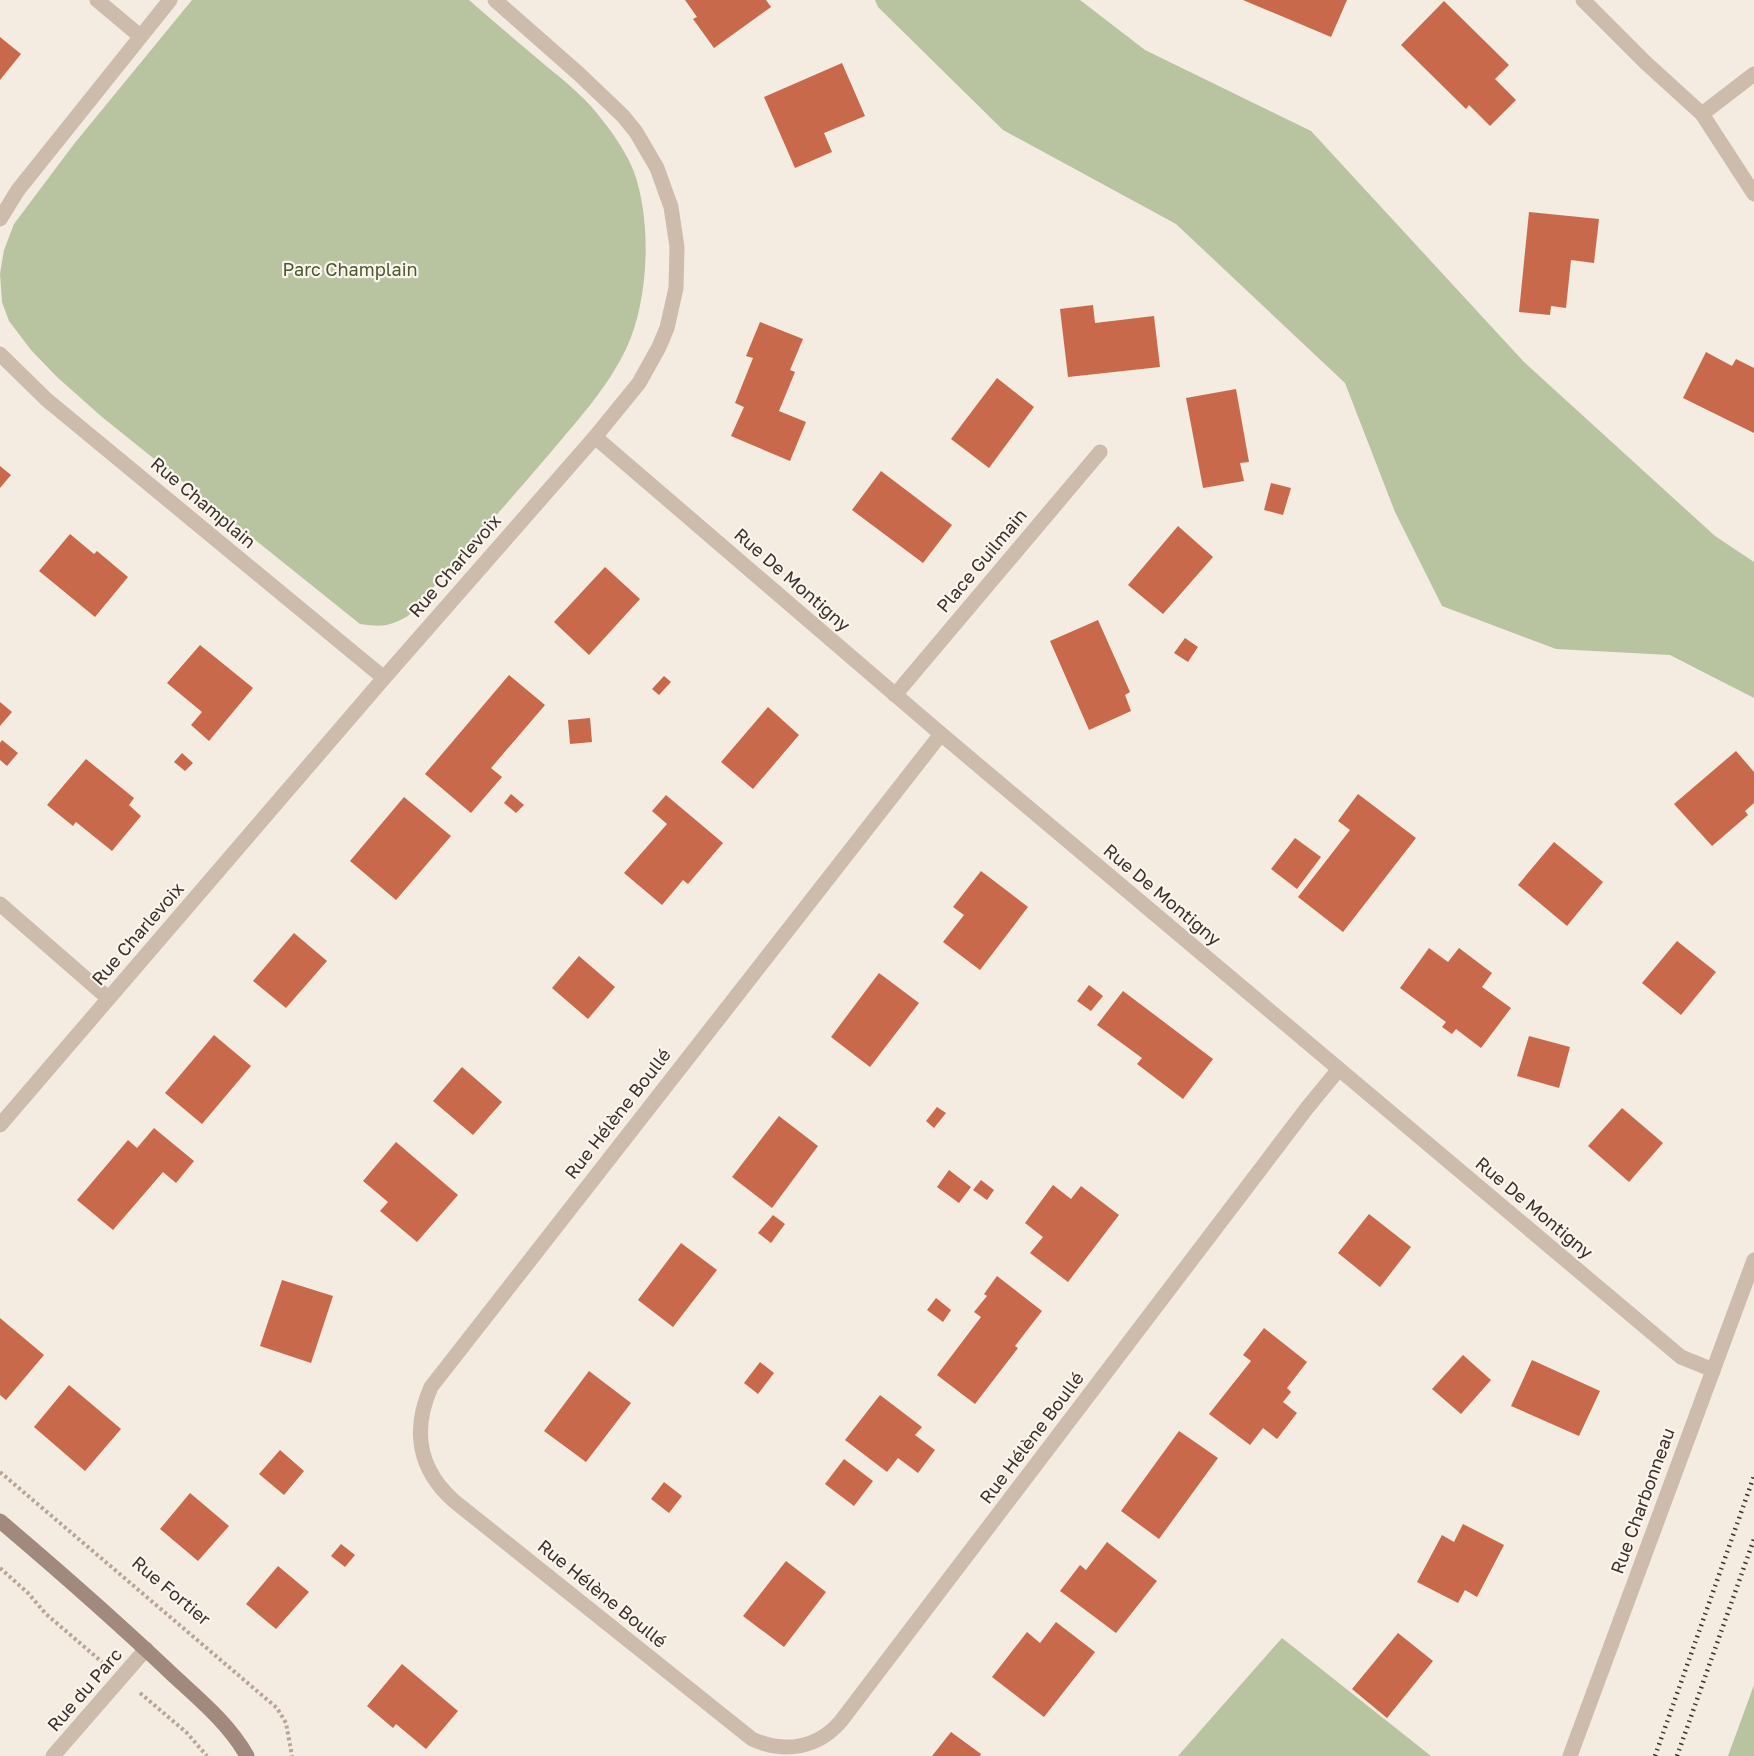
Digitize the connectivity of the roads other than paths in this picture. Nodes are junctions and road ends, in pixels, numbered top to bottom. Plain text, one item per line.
1 (97, 0) edge
2 (170, 0) edge
3 (495, 0) edge
4 (1583, 0) edge
5 (140, 36) junction
6 (1754, 74) edge
7 (1702, 114) junction
8 (1754, 194) edge
9 (0, 219) edge
10 (0, 354) edge
11 (595, 437) junction
12 (1100, 452) dead end
13 (384, 678) junction
14 (895, 694) junction
15 (940, 734) junction
16 (0, 904) edge
17 (108, 998) junction
18 (1339, 1069) junction
19 (0, 1125) edge
20 (1754, 1260) edge
21 (1713, 1370) junction
22 (0, 1521) edge
23 (146, 1649) junction
24 (53, 1756) edge
25 (247, 1756) edge
26 (1570, 1756) edge

1 - 5 street
2 - 5 street
3 - 11 street, Rue Charlevoix
4 - 7 street
5 - 9 street
6 - 7 street
7 - 8 street
10 - 13 street, Rue Champlain
11 - 13 street, Rue Charlevoix
11 - 14 street, Rue De Montigny
12 - 14 street, Place Guilmain
13 - 17 street, Rue Charlevoix
14 - 15 street, Rue De Montigny
15 - 18 street, Rue De Montigny
15 - 18 street, Rue Hélène Boullé
16 - 17 street
17 - 19 street, Rue Charlevoix
18 - 21 street, Rue De Montigny
20 - 21 street, Rue Charbonneau
21 - 26 street, Rue Charbonneau
22 - 23 street
23 - 24 street, Rue du Parc
23 - 25 street

